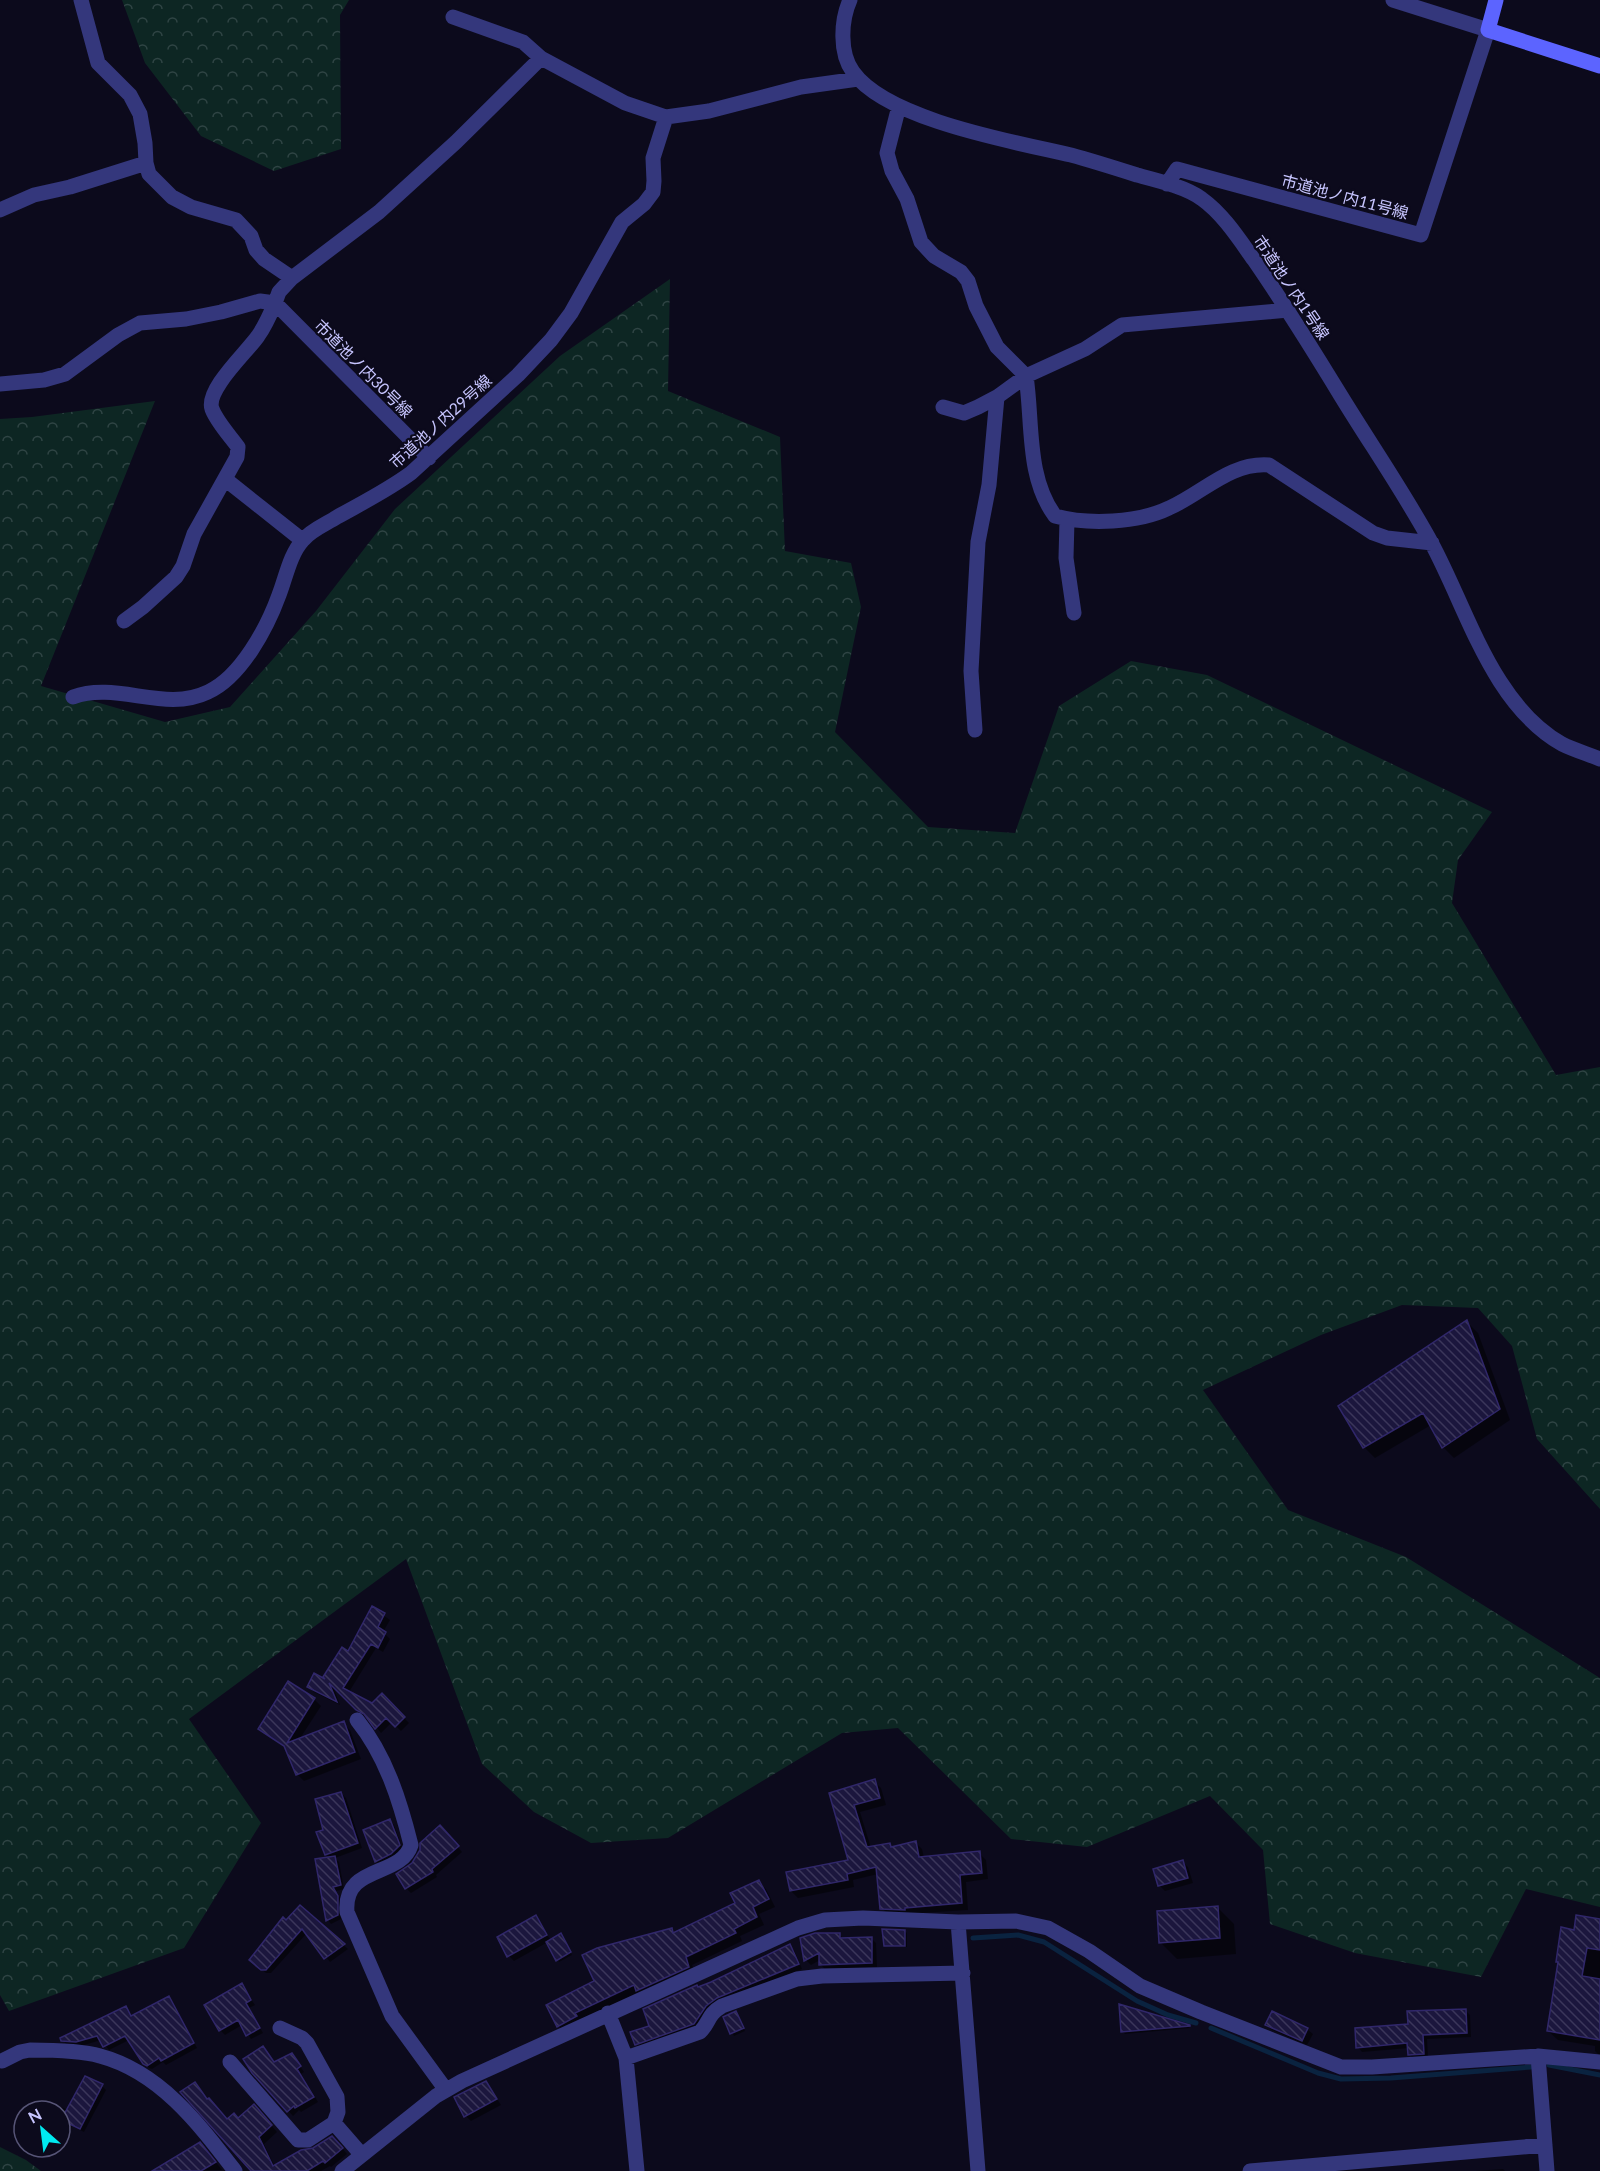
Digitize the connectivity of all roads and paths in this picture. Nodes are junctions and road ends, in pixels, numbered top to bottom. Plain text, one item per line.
1 (81, 0) edge
2 (850, 0) edge
3 (1393, 0) edge
4 (1496, 0) edge
5 (453, 17) dead end
6 (1488, 30) junction
7 (541, 58) junction
8 (1600, 66) edge
9 (858, 79) junction
10 (899, 106) junction
11 (666, 117) junction
12 (146, 163) junction
13 (1167, 184) junction
14 (0, 210) edge
15 (292, 278) junction
16 (275, 303) junction
17 (1288, 310) junction
18 (1026, 376) junction
19 (0, 384) edge
20 (997, 397) junction
21 (943, 407) dead end
22 (429, 458) junction
23 (225, 479) junction
24 (1067, 520) junction
25 (302, 540) junction
26 (1431, 543) junction
27 (1074, 613) dead end
28 (124, 621) dead end
29 (73, 697) dead end
30 (975, 730) dead end
31 (1600, 759) edge
32 (357, 1720) dead end
33 (958, 1922) junction
34 (963, 1973) junction
35 (608, 2013) junction
36 (280, 2028) dead end
37 (1538, 2056) junction
38 (626, 2058) junction
39 (2, 2061) dead end
40 (230, 2062) dead end
41 (1600, 2062) edge
42 (446, 2090) junction
43 (334, 2123) junction
44 (1545, 2145) junction
45 (352, 2165) edge
46 (235, 2171) edge
47 (637, 2171) edge
48 (978, 2171) edge
49 (1250, 2171) edge
50 (1547, 2171) edge

1 - 12 street
2 - 9 street, 市道池ノ内1号線
3 - 6 street
4 - 6 street, 市道池ノ内11号線
5 - 7 street
6 - 8 street
6 - 13 street, 市道池ノ内11号線
7 - 11 street
7 - 15 street
9 - 10 street, 市道池ノ内1号線
9 - 11 street
10 - 13 street, 市道池ノ内1号線
10 - 18 street
11 - 22 street, 市道池ノ内29号線
12 - 14 street
12 - 15 street
13 - 17 street, 市道池ノ内1号線
15 - 16 street
16 - 19 street
16 - 22 street, 市道池ノ内30号線
16 - 23 street
17 - 18 street
17 - 26 street, 市道池ノ内1号線
18 - 20 street
18 - 24 street
20 - 21 street
20 - 30 street
22 - 25 street, 市道池ノ内29号線
23 - 25 street
23 - 28 street
24 - 26 street
24 - 27 street
25 - 29 street
26 - 31 street, 市道池ノ内1号線
32 - 42 street
33 - 34 street
33 - 35 street
33 - 37 street
34 - 38 street
34 - 48 street
35 - 38 street
35 - 42 street
36 - 43 street
37 - 41 street
37 - 44 street
38 - 47 street
39 - 46 street
40 - 43 street
42 - 45 street
43 - 45 street
44 - 49 street
44 - 50 street

